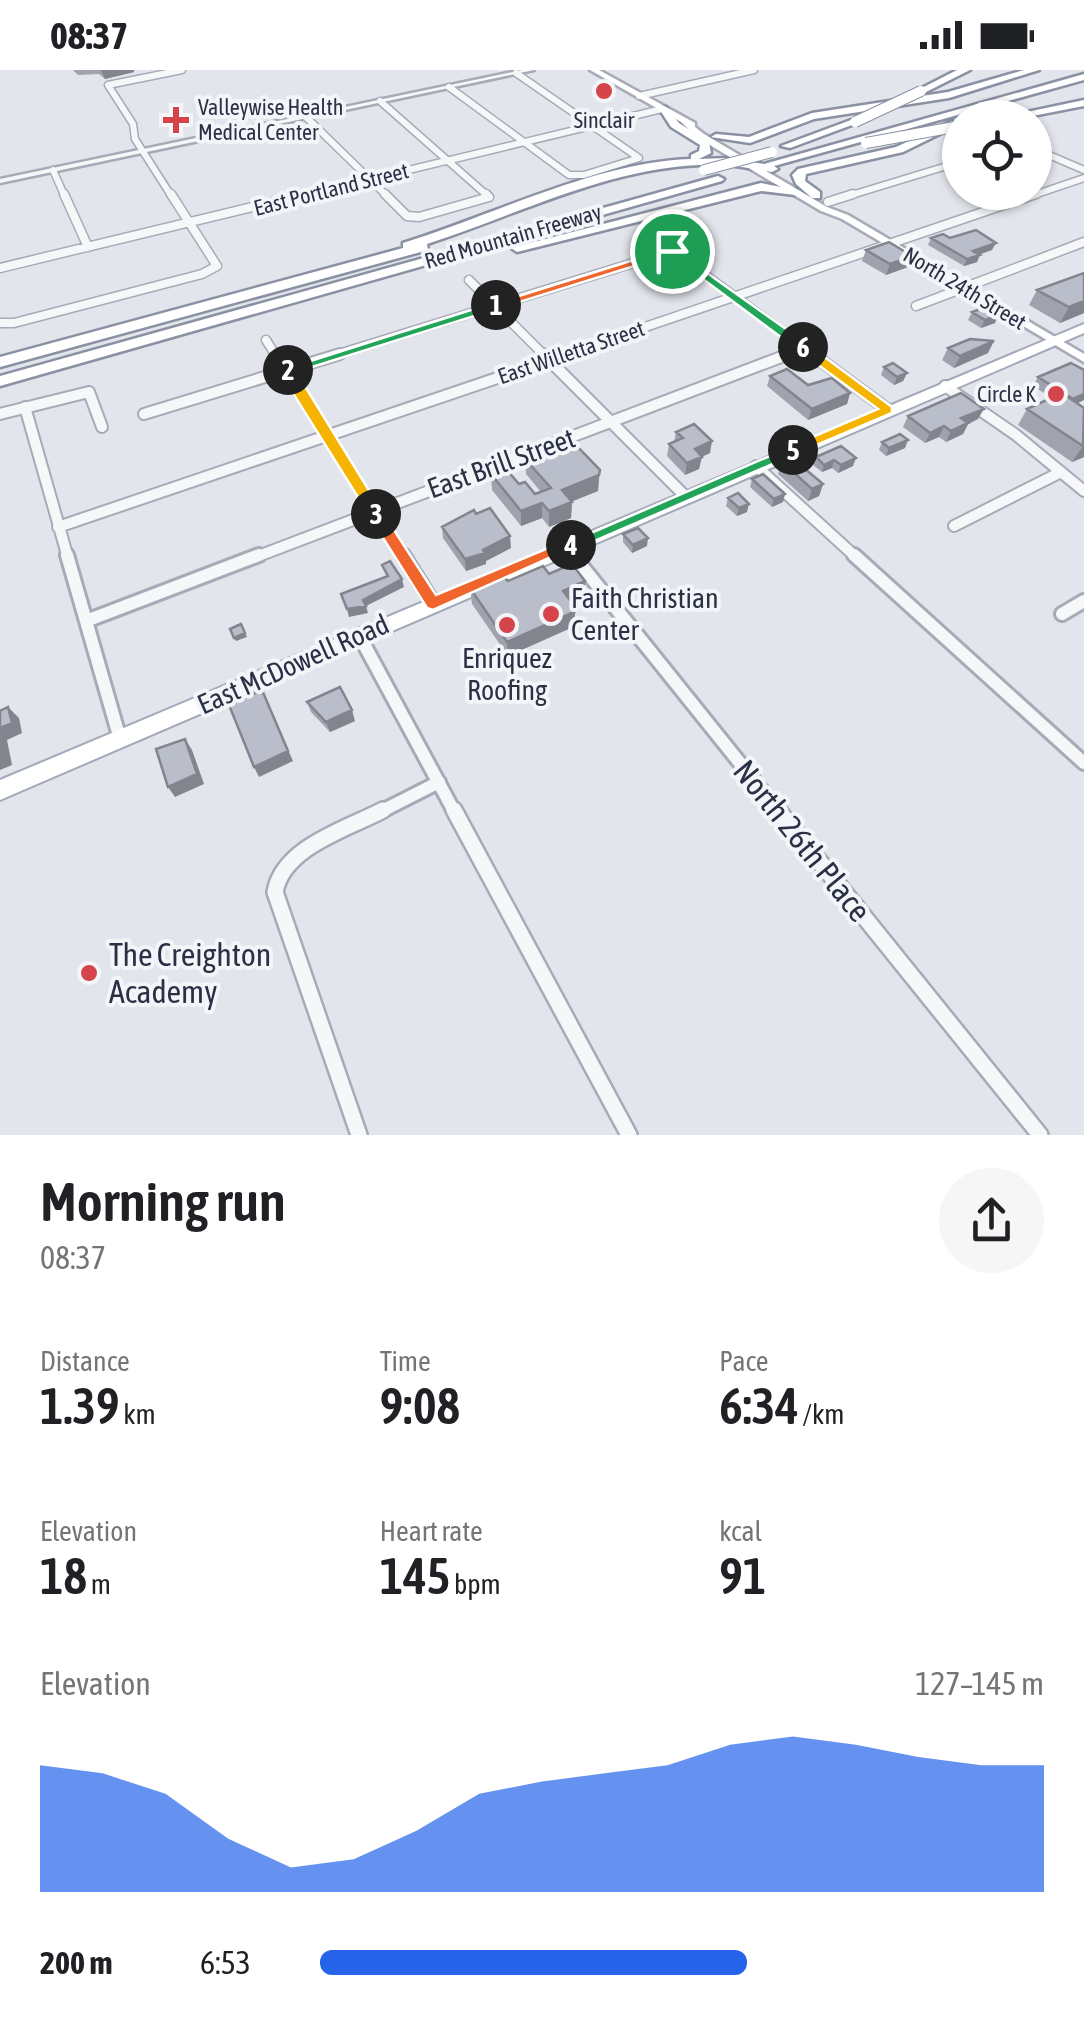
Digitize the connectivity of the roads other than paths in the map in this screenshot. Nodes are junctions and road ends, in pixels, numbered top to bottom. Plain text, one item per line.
1 (182, 70) edge
2 (531, 70) edge
3 (594, 70) edge
4 (754, 70) edge
5 (943, 70) edge
6 (1038, 70) edge
7 (959, 72) edge
8 (516, 73) junction
9 (1084, 73) edge
10 (450, 87) junction
11 (1037, 89) junction
12 (919, 90) junction
13 (639, 96) junction
14 (1011, 100) edge
15 (380, 101) junction
16 (1084, 105) edge
17 (662, 109) junction
18 (1052, 110) edge
19 (305, 116) junction
20 (891, 121) junction
21 (685, 122) junction
22 (595, 125) junction
23 (942, 125) edge
24 (785, 126) junction
25 (942, 130) edge
26 (716, 136) junction
27 (524, 142) junction
28 (142, 150) junction
29 (1052, 157) edge
30 (449, 160) junction
31 (763, 163) junction
32 (820, 166) junction
33 (650, 167) junction
34 (942, 167) edge
35 (53, 170) junction
36 (1084, 174) edge
37 (712, 175) junction
38 (369, 180) junction
39 (0, 181) edge
40 (795, 192) junction
41 (822, 198) junction
42 (698, 204) junction
43 (845, 217) junction
44 (189, 223) junction
45 (644, 230) dead end
46 (1084, 242) edge
47 (889, 243) junction
48 (88, 247) junction
49 (672, 251) junction
50 (0, 268) edge
51 (469, 280) dead end
52 (964, 288) junction
53 (734, 296) junction
54 (218, 303) junction
55 (495, 306) junction
56 (916, 306) dead end
57 (2, 323) edge
58 (209, 323) junction
59 (1084, 328) edge
60 (266, 340) dead end
61 (1054, 341) junction
62 (804, 348) junction
63 (548, 359) junction
64 (1084, 359) edge
65 (0, 362) edge
66 (286, 371) junction
67 (0, 381) edge
68 (944, 386) junction
69 (25, 407) junction
70 (888, 410) junction
71 (0, 414) edge
72 (144, 414) dead end
73 (610, 422) junction
74 (102, 426) dead end
75 (326, 435) junction
76 (756, 466) junction
77 (1059, 473) junction
78 (1084, 491) edge
79 (685, 496) junction
80 (374, 510) junction
81 (58, 526) junction
82 (954, 526) dead end
83 (566, 547) junction
84 (1084, 601) edge
85 (433, 603) junction
86 (1062, 614) dead end
87 (86, 621) junction
88 (359, 634) junction
89 (120, 739) junction
90 (1084, 763) edge
91 (439, 782) junction
92 (0, 790) edge
93 (360, 1135) edge
94 (630, 1135) edge
95 (1040, 1135) edge

1 - 28 street
2 - 8 street
3 - 13 main road, North 24th Street
4 - 13 street
5 - 12 highway
6 - 20 highway, Red Mountain Freeway
6 - 24 highway
7 - 12 highway
8 - 10 street
8 - 22 street
9 - 11 highway, Red Mountain Freeway
9 - 20 highway
9 - 31 highway
10 - 15 street
10 - 27 street
11 - 14 highway
11 - 31 highway, Red Mountain Freeway
12 - 31 highway, bridge
13 - 17 main road, North 24th Street
15 - 19 street
15 - 30 street
16 - 18 highway
17 - 21 main road, North 24th Street
17 - 22 street, East Portland Street
17 - 33 highway
19 - 28 street
19 - 38 street
20 - 31 highway, Red Mountain Freeway
21 - 26 main road, North 24th Street
21 - 31 main road, North 24th Street
22 - 27 street, East Portland Street
22 - 27 street
23 - 31 highway, bridge
24 - 26 highway
24 - 31 highway
25 - 32 highway
26 - 31 main road, North 24th Street
27 - 30 street, East Portland Street
28 - 35 street
28 - 44 street
29 - 36 street
30 - 38 street, East Portland Street
30 - 38 street
31 - 32 highway
31 - 33 highway
31 - 37 highway, Red Mountain Freeway
31 - 40 main road, North 24th Street
31 - 41 main road, North 24th Street
31 - 42 highway
32 - 41 highway
33 - 54 highway
34 - 41 street
35 - 39 street
35 - 48 street
36 - 47 street, East Willetta Street
37 - 54 highway, Red Mountain Freeway
37 - 58 highway, Red Mountain Freeway
38 - 44 street, East Portland Street
40 - 42 highway
40 - 43 main road, North 24th Street
41 - 43 main road, North 24th Street
42 - 58 highway
43 - 47 main road, North 24th Street
44 - 48 street, East Portland Street
44 - 57 street
45 - 49 street
46 - 52 street
47 - 52 main road, North 24th Street
47 - 53 street, East Willetta Street
48 - 50 street, East Portland Street
49 - 53 street
49 - 55 street
51 - 55 street
52 - 56 street
52 - 61 main road, North 24th Street
53 - 62 street
53 - 63 street, East Willetta Street
54 - 65 highway, Red Mountain Freeway
55 - 63 street
55 - 66 street
58 - 67 highway, Red Mountain Freeway
59 - 61 main road, East McDowell Road
60 - 66 street
61 - 64 main road, North 24th Street
61 - 68 main road, East McDowell Road
62 - 70 street
62 - 73 street, East Brill Street
63 - 73 street
63 - 75 street, East Willetta Street
66 - 72 street
66 - 75 street
68 - 70 main road, East McDowell Road
68 - 77 street
69 - 71 street
69 - 74 street
69 - 81 street
70 - 76 main road, East McDowell Road
73 - 79 street
73 - 80 street, East Brill Street
75 - 80 street
75 - 81 street, East Willetta Street
76 - 79 main road, East McDowell Road
76 - 90 street
77 - 78 street
77 - 82 street
79 - 83 main road, East McDowell Road
80 - 85 street
80 - 87 street, East Brill Street
81 - 87 street
83 - 85 main road, East McDowell Road
83 - 95 street, North 26th Place
84 - 86 street
85 - 88 main road, East McDowell Road
87 - 89 street
88 - 89 main road, East McDowell Road
88 - 91 street
89 - 92 main road, East McDowell Road
91 - 93 street
91 - 94 street

